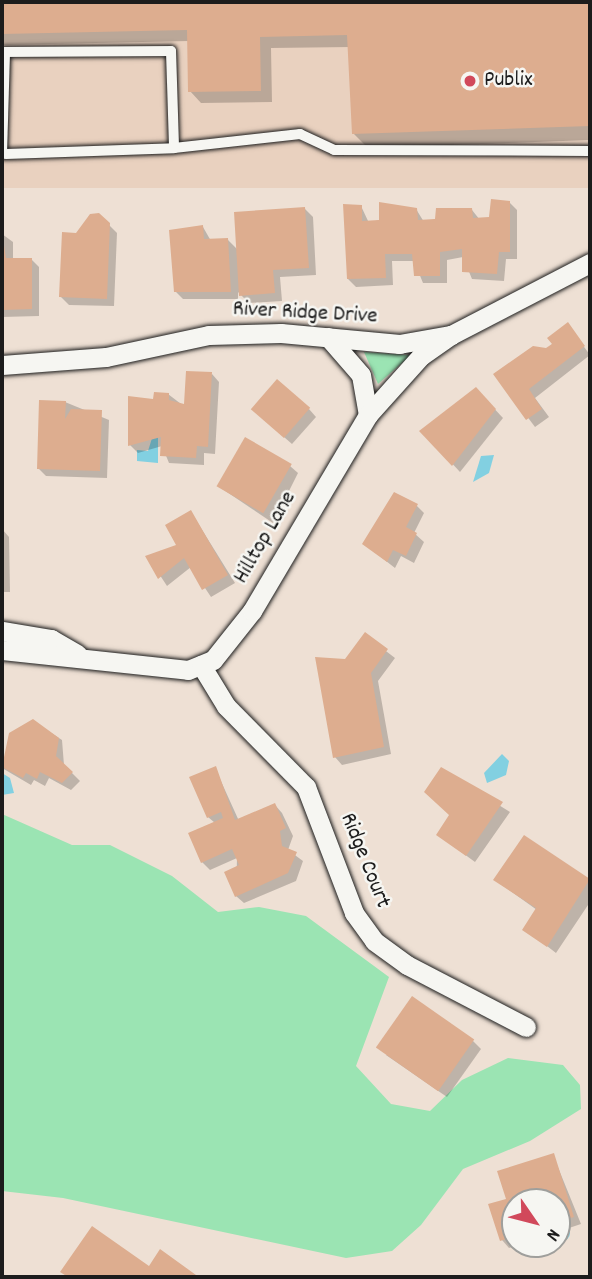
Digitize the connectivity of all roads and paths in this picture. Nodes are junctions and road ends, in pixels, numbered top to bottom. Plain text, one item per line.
1 (174, 148) junction
2 (590, 151) edge
3 (4, 154) edge
4 (590, 263) edge
5 (451, 335) junction
6 (327, 337) junction
7 (2, 365) edge
8 (368, 415) junction
9 (2, 631) edge
10 (2, 650) edge
11 (77, 653) junction
12 (201, 665) junction
13 (526, 1027) dead end

1 - 2 lane
1 - 3 lane
1 - 3 lane
4 - 5 street, River Ridge Drive
5 - 6 street, River Ridge Drive
5 - 8 street, Hilltop Lane
6 - 7 street, River Ridge Drive
6 - 8 street
8 - 12 street, Hilltop Lane
9 - 11 street
10 - 11 street
11 - 12 street
12 - 13 street, Ridge Court

